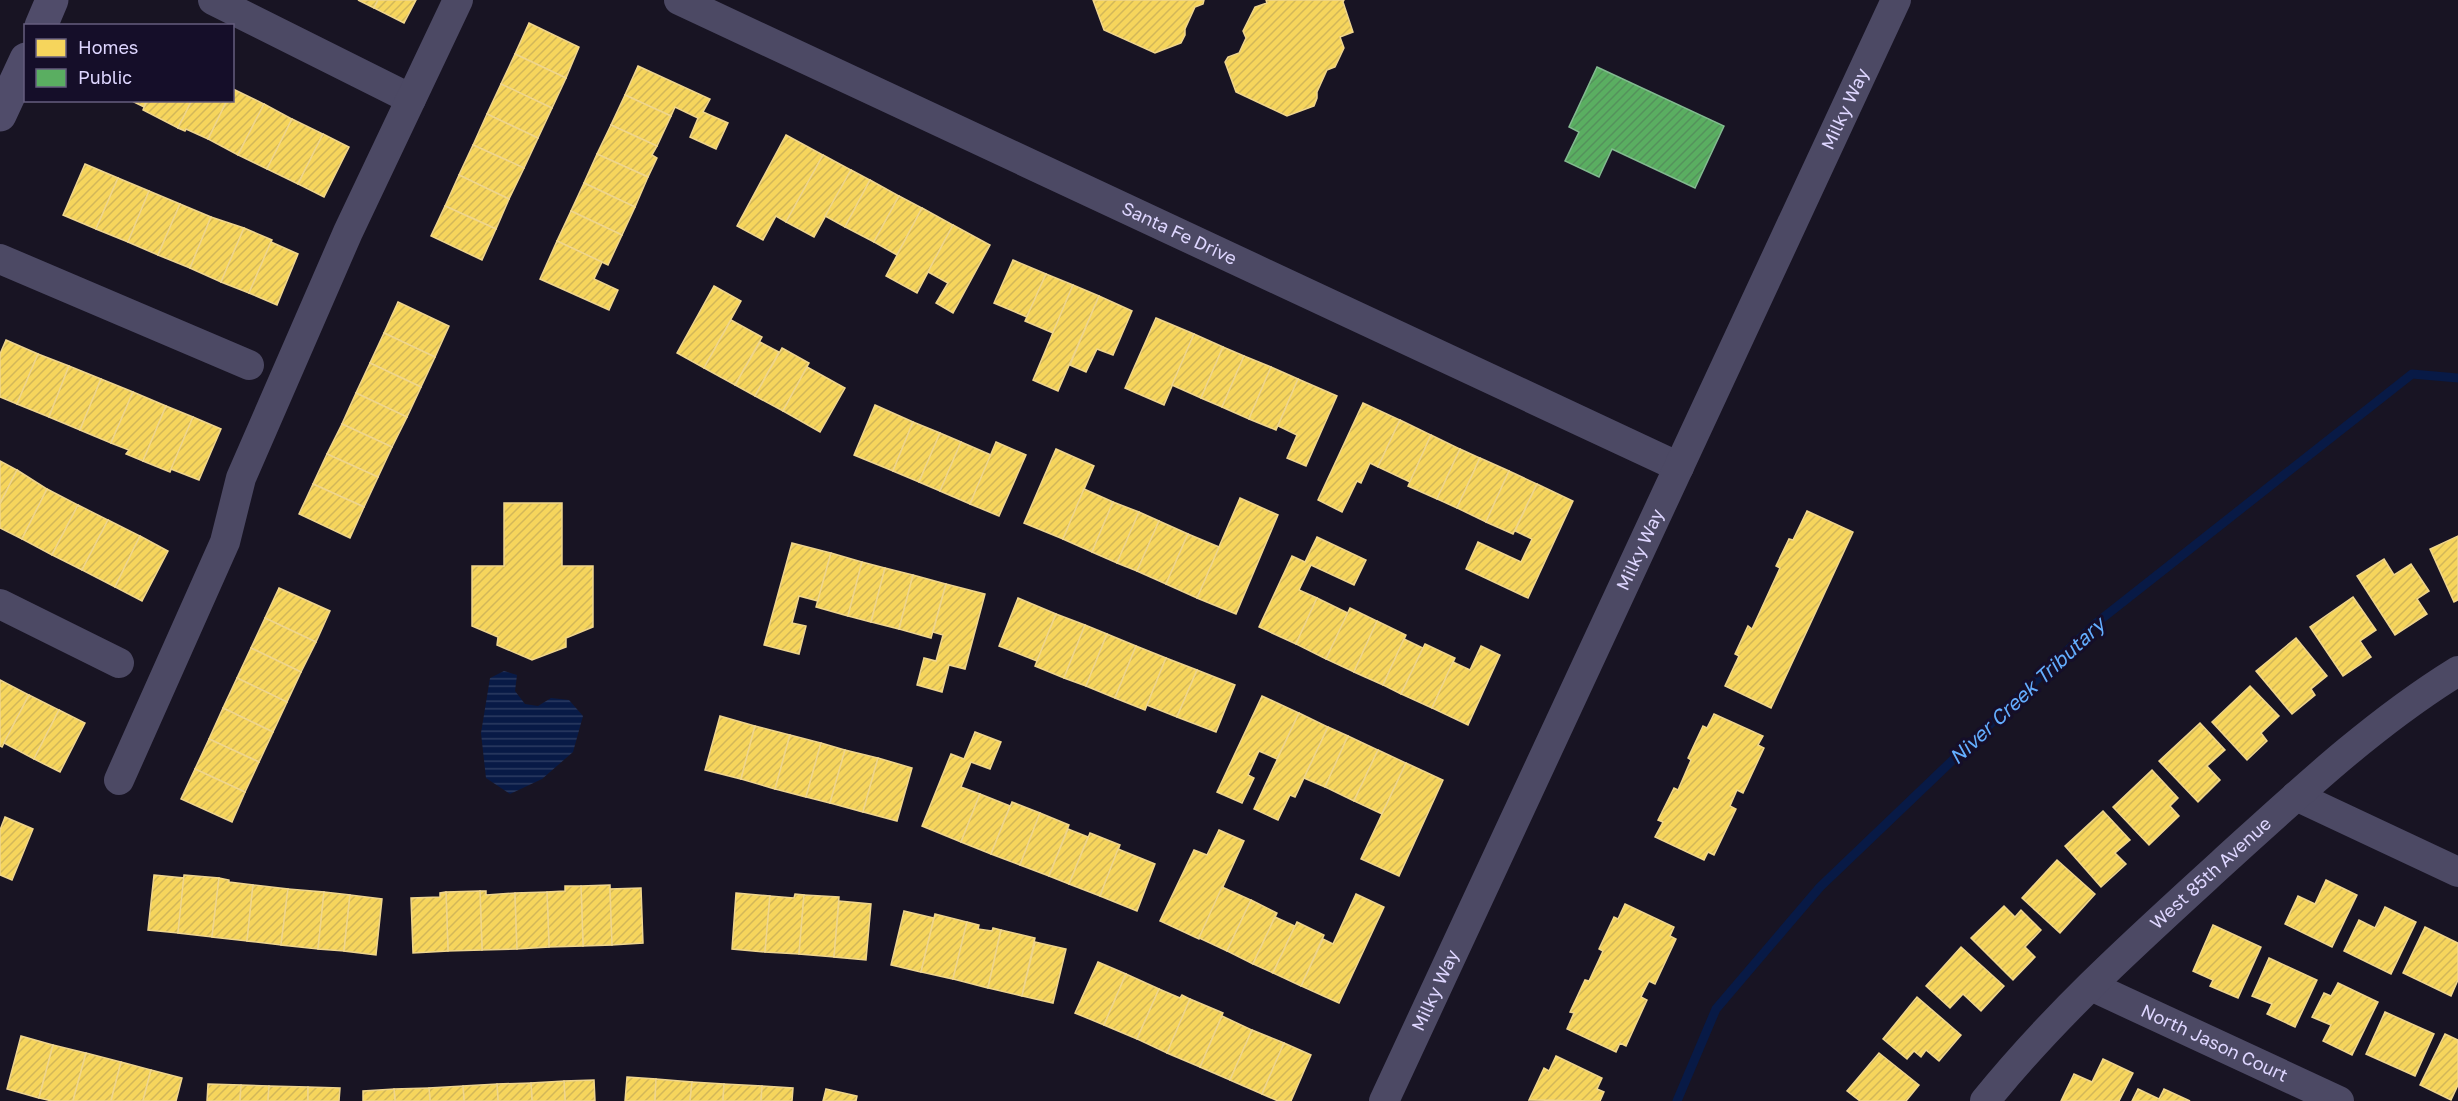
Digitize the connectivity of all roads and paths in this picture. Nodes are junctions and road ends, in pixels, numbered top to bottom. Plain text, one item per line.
1 (52, 0) edge
2 (213, 0) edge
3 (458, 0) edge
4 (679, 0) edge
5 (1896, 0) edge
6 (42, 24) edge
7 (24, 63) edge
8 (411, 99) junction
9 (0, 115) edge
10 (0, 259) edge
11 (249, 365) dead end
12 (1679, 467) junction
13 (0, 604) edge
14 (119, 663) dead end
15 (2458, 671) edge
16 (119, 780) dead end
17 (2296, 796) junction
18 (2458, 872) edge
19 (2091, 986) junction
20 (1384, 1101) edge
21 (1985, 1101) edge
22 (2339, 1101) edge

1 - 6 main road
2 - 8 street
3 - 8 street
4 - 12 street, Santa Fe Drive
5 - 12 street, Milky Way
7 - 9 main road
8 - 16 street
10 - 11 street
12 - 20 street, Milky Way
13 - 14 street
15 - 17 street, West 85th Avenue
17 - 18 street
17 - 19 street, West 85th Avenue
19 - 21 street, West 85th Avenue
19 - 22 street, North Jason Court

